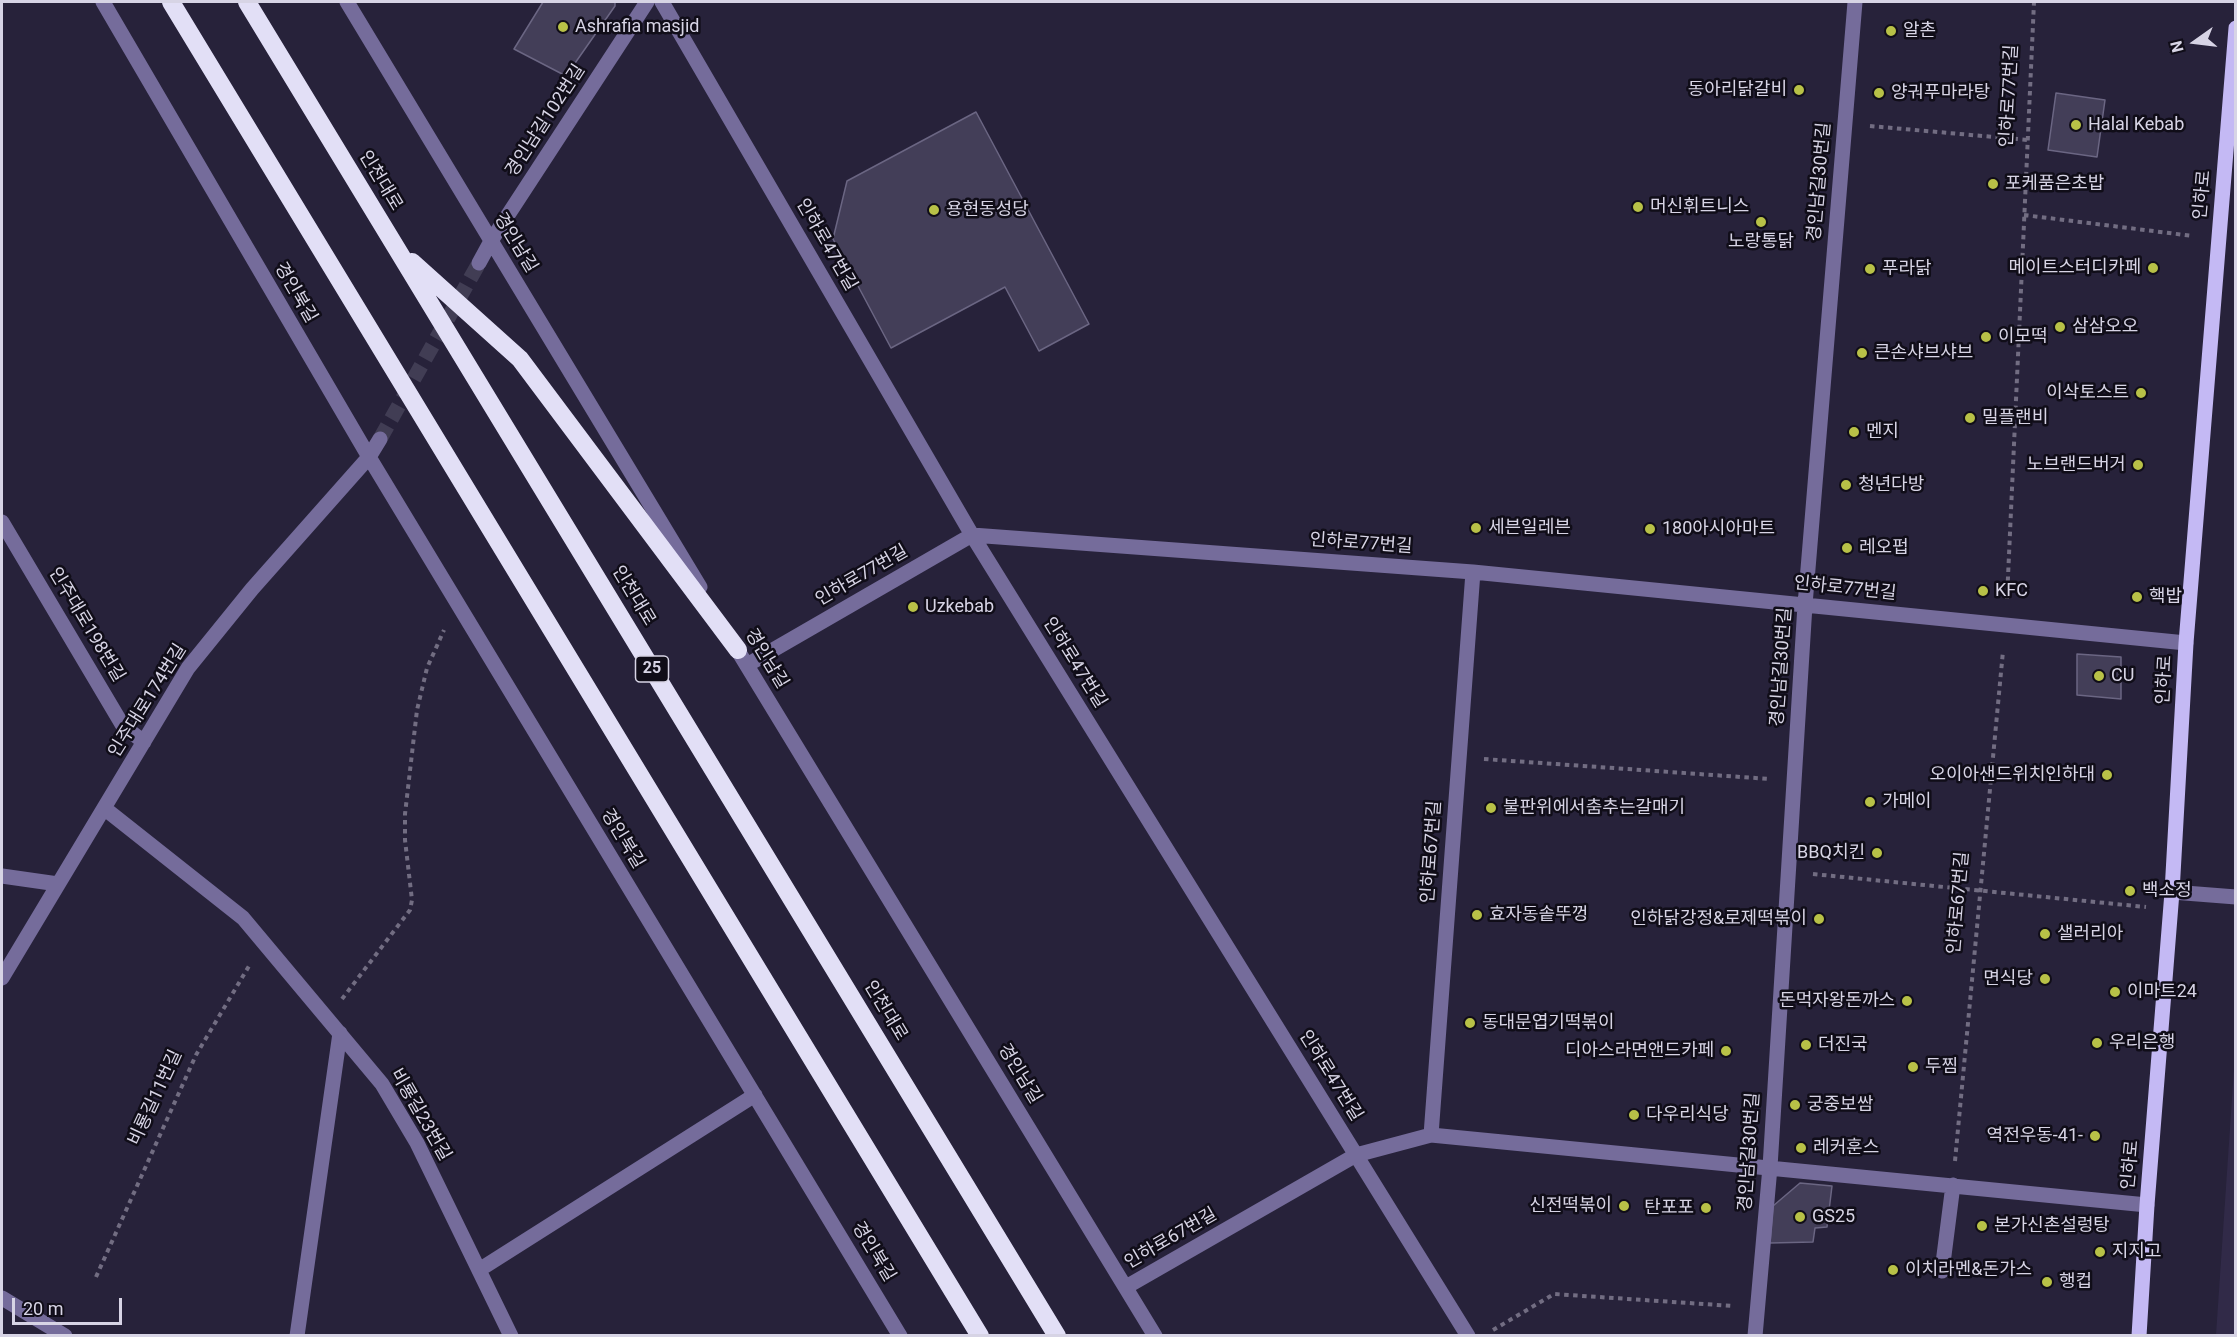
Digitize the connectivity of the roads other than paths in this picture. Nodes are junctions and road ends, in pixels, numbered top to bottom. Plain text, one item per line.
1 (103, 2) edge
2 (171, 2) edge
3 (247, 2) edge
4 (347, 2) edge
5 (647, 2) edge
6 (662, 2) edge
7 (1855, 2) edge
8 (2235, 28) edge
9 (2230, 159) edge
10 (491, 241) junction
11 (398, 250) junction
12 (479, 262) tunnel mouth
13 (380, 439) tunnel mouth
14 (369, 457) junction
15 (2, 522) edge
16 (972, 535) junction
17 (1473, 572) junction
18 (1805, 605) junction
19 (2186, 643) junction
20 (742, 658) junction
21 (144, 742) junction
22 (104, 808) junction
23 (2, 876) edge
24 (58, 884) junction
25 (2172, 892) junction
26 (2235, 897) edge
27 (2, 978) edge
28 (340, 1034) junction
29 (755, 1095) junction
30 (1431, 1136) junction
31 (1356, 1155) junction
32 (1770, 1167) junction
33 (1953, 1185) junction
34 (2147, 1205) junction
35 (479, 1270) junction
36 (1942, 1271) dead end
37 (1126, 1287) junction
38 (2, 1298) edge
39 (65, 1335) edge
40 (297, 1335) edge
41 (511, 1335) edge
42 (900, 1335) edge
43 (980, 1335) edge
44 (1057, 1335) edge
45 (1155, 1335) edge
46 (1468, 1335) edge
47 (1755, 1335) edge
48 (2139, 1335) edge

1 - 14 street, 경인북길
2 - 43 highway
3 - 11 highway, 인천대로 / 25
4 - 10 street, 경인남길
5 - 10 street, 경인남길102번길
6 - 16 street, 인하로47번길
7 - 18 street, 경인남길30번길
8 - 9 main road, 인하로
9 - 19 main road, 인하로
10 - 12 street, 경인남길102번길
10 - 20 street, 경인남길
11 - 20 highway
11 - 44 highway, 인천대로 / 25
13 - 14 street, 인주대로174번길
14 - 21 street, 인주대로174번길
14 - 29 street, 경인북길
15 - 21 street, 인주대로198번길
16 - 17 street, 인하로77번길
16 - 20 street, 인하로77번길
16 - 31 street, 인하로47번길
17 - 18 street, 인하로77번길
17 - 30 street, 인하로67번길
18 - 19 street, 인하로77번길
18 - 32 street, 경인남길30번길
19 - 25 main road, 인하로
20 - 37 street, 경인남길
21 - 22 street, 인주대로174번길
22 - 24 street, 인주대로174번길
22 - 28 street, 비룡길23번길
23 - 24 street
24 - 27 street, 인주대로174번길
25 - 26 street
25 - 34 main road, 인하로
28 - 35 street, 비룡길23번길
28 - 40 street
29 - 35 street
29 - 42 street, 경인북길
30 - 31 street, 인하로67번길
30 - 32 street, 인하로67번길
31 - 37 street, 인하로67번길
31 - 46 street, 인하로47번길
32 - 33 street, 인하로67번길
32 - 47 street, 경인남길30번길
33 - 34 street, 인하로67번길
33 - 36 street
34 - 48 main road, 인하로
35 - 41 street, 비룡길23번길
37 - 45 street, 경인남길
38 - 39 street

